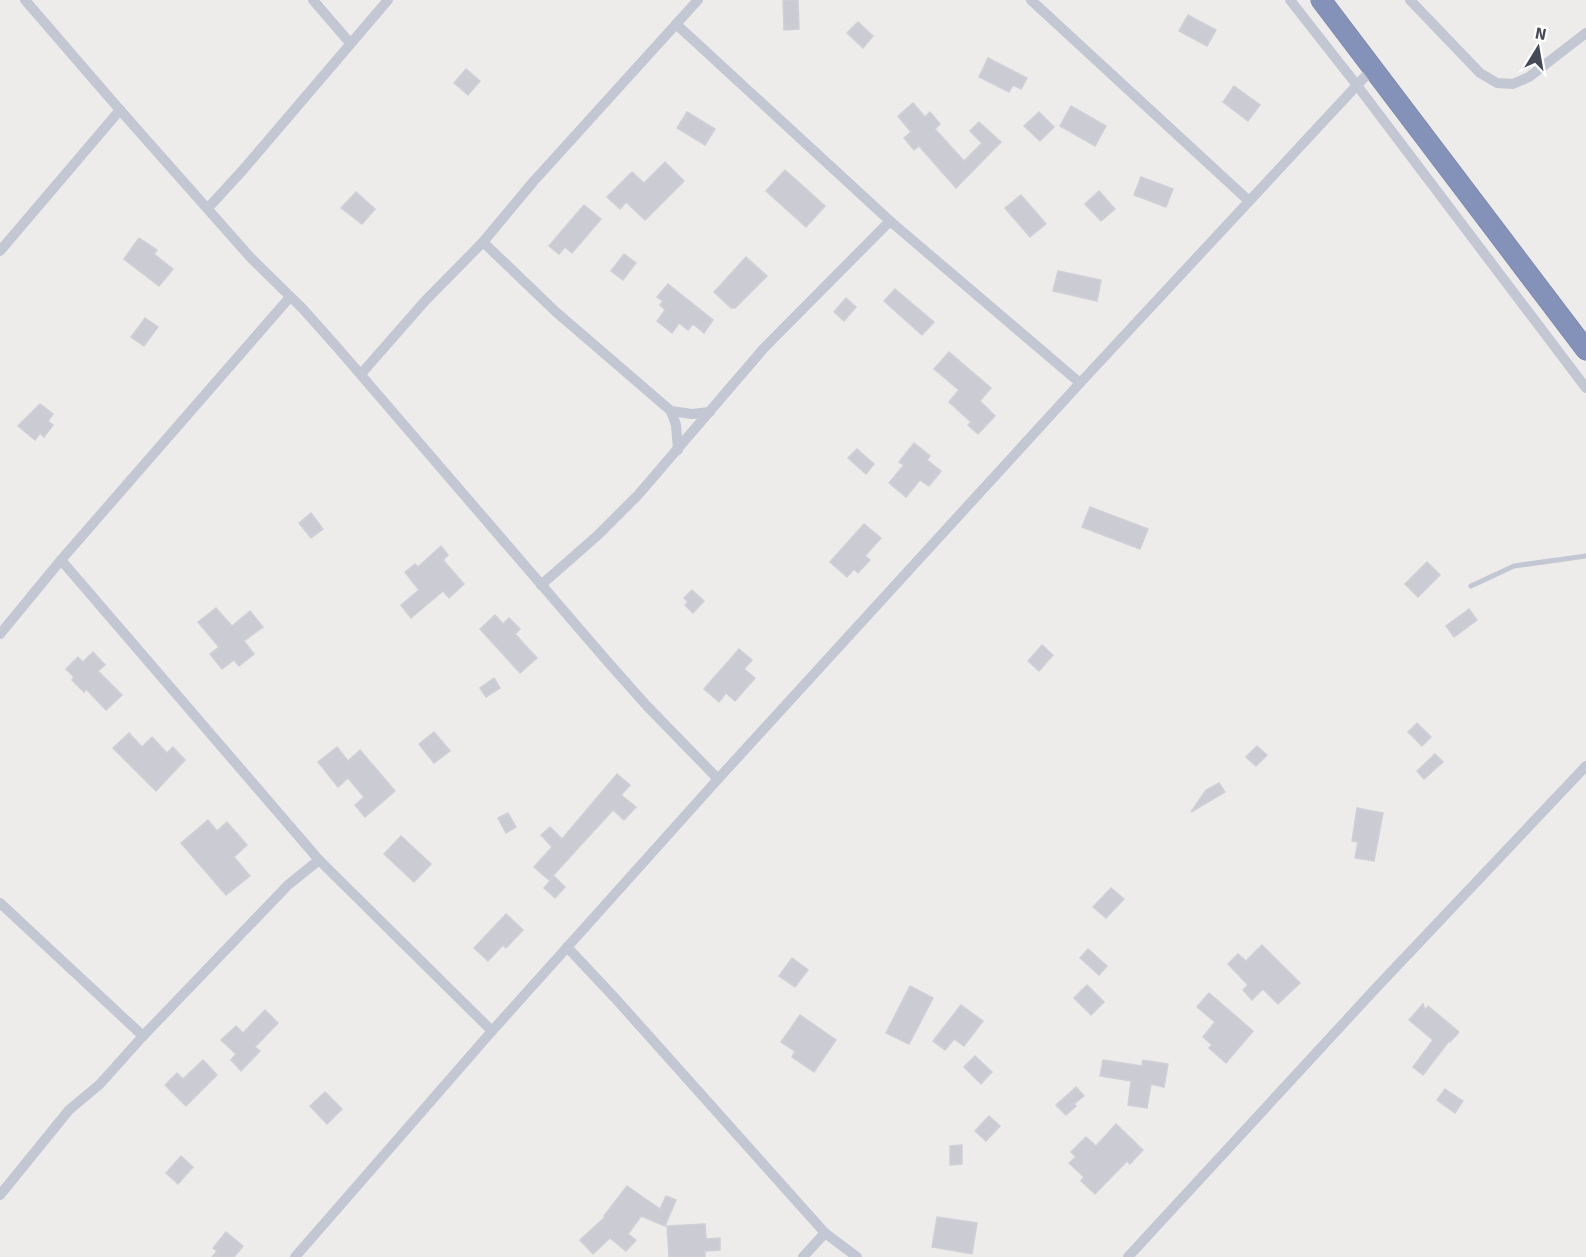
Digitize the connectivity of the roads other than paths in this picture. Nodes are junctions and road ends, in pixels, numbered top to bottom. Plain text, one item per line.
1 (25, 0) edge
2 (313, 0) edge
3 (388, 0) edge
4 (698, 0) edge
5 (1031, 0) edge
6 (1290, 0) edge
7 (1321, 0) edge
8 (1410, 0) edge
9 (676, 24) junction
10 (1586, 33) edge
11 (350, 43) junction
12 (1373, 68) junction
13 (1356, 84) junction
14 (120, 110) junction
15 (1249, 201) junction
16 (208, 208) junction
17 (890, 220) junction
18 (483, 242) junction
19 (0, 251) edge
20 (290, 297) junction
21 (1583, 341) edge
22 (361, 374) junction
23 (1080, 383) junction
24 (1586, 388) edge
25 (671, 411) junction
26 (710, 412) junction
27 (678, 450) junction
28 (1586, 556) edge
29 (61, 560) junction
30 (541, 585) junction
31 (1471, 586) dead end
32 (0, 634) edge
33 (1586, 766) edge
34 (718, 779) junction
35 (319, 860) junction
36 (0, 903) edge
37 (567, 947) junction
38 (492, 1031) junction
39 (143, 1036) junction
40 (0, 1195) edge
41 (825, 1233) junction
42 (295, 1257) edge
43 (803, 1257) edge
44 (857, 1257) edge
45 (1128, 1257) edge

1 - 14 street
2 - 11 street
3 - 11 street
4 - 9 street
5 - 15 street
6 - 13 street
7 - 12 highway
8 - 10 street
9 - 17 street
9 - 18 street
11 - 16 street
12 - 13 street
12 - 21 highway
13 - 15 street
13 - 24 street
14 - 16 street
14 - 19 street
15 - 23 street
16 - 20 street
17 - 23 street
17 - 26 street
18 - 22 street
18 - 25 street
20 - 22 street
20 - 29 street
22 - 30 street
23 - 34 street
25 - 26 street
25 - 27 street
26 - 27 street
27 - 30 street
28 - 31 lane
29 - 32 street
29 - 35 street
30 - 34 street
33 - 45 street
34 - 37 street
35 - 38 street
35 - 39 street
36 - 39 street
37 - 38 street
37 - 41 street
38 - 42 street
39 - 40 street
41 - 43 street
41 - 44 street

